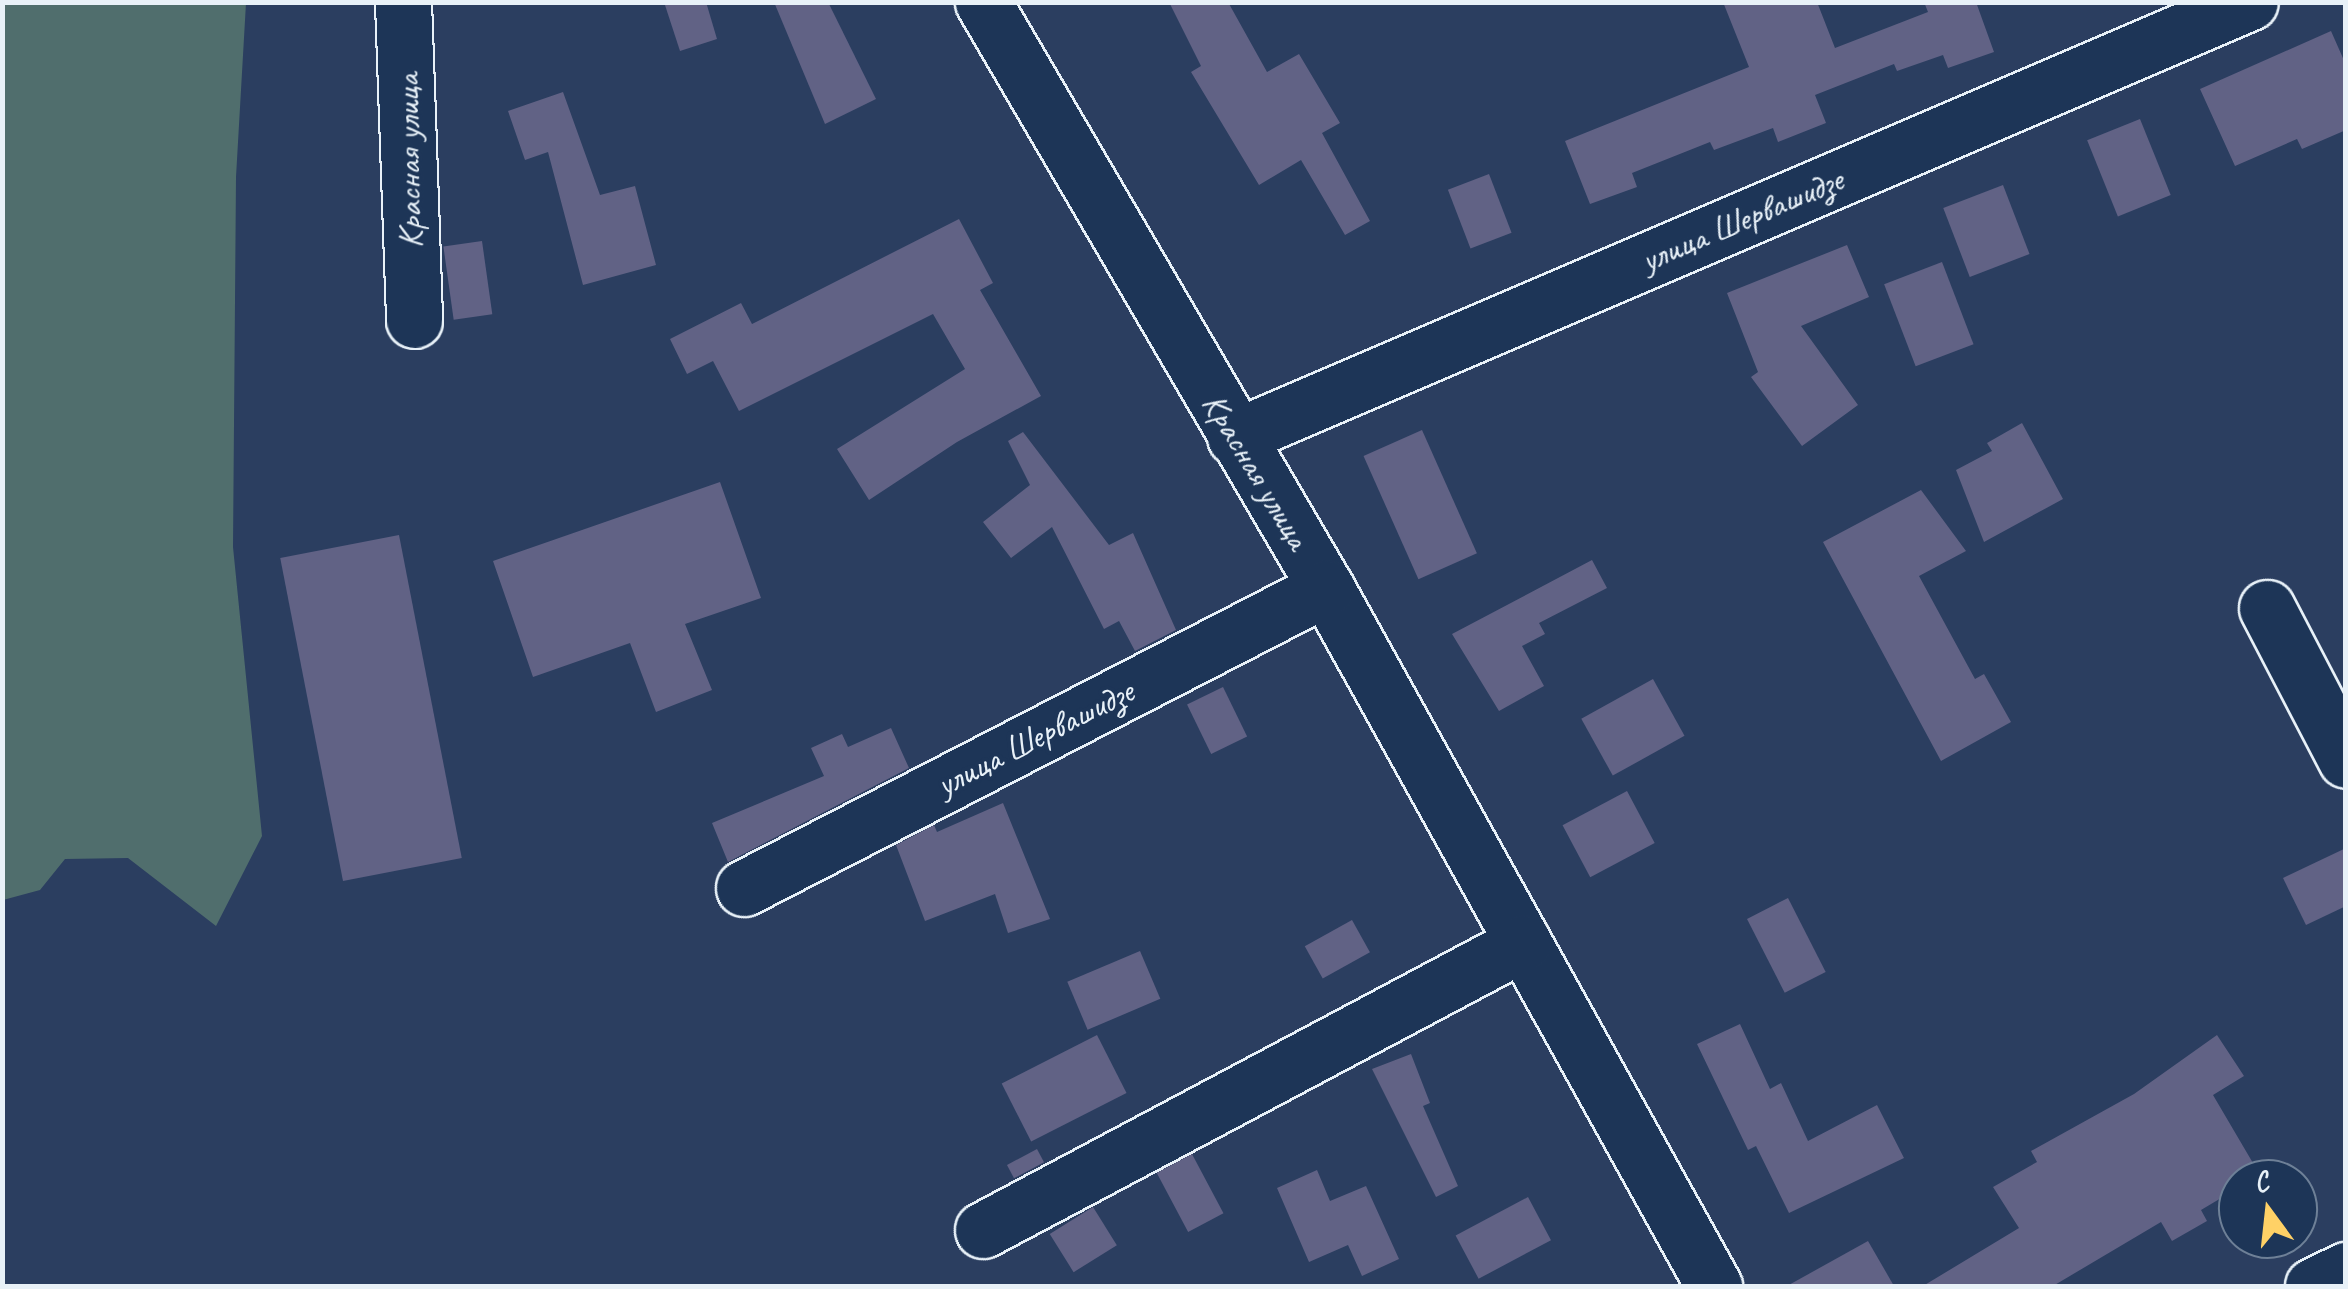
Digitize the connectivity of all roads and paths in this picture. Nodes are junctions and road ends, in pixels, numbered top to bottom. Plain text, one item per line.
1 (403, 2) edge
2 (983, 2) edge
3 (2250, 2) edge
4 (414, 320) dead end
5 (1235, 437) junction
6 (1326, 588) junction
7 (2266, 608) dead end
8 (2346, 760) edge
9 (744, 888) dead end
10 (1523, 943) junction
11 (983, 1230) dead end
12 (2346, 1270) edge
13 (1714, 1286) edge
14 (2312, 1286) edge

1 - 4 street, Красная улица
2 - 5 street, Красная улица
3 - 5 street, улица Шервашидзе
5 - 6 street, Красная улица
6 - 9 street, улица Шервашидзе
6 - 10 street, Красная улица
7 - 8 street
10 - 11 street
10 - 13 street, Красная улица
12 - 14 street

